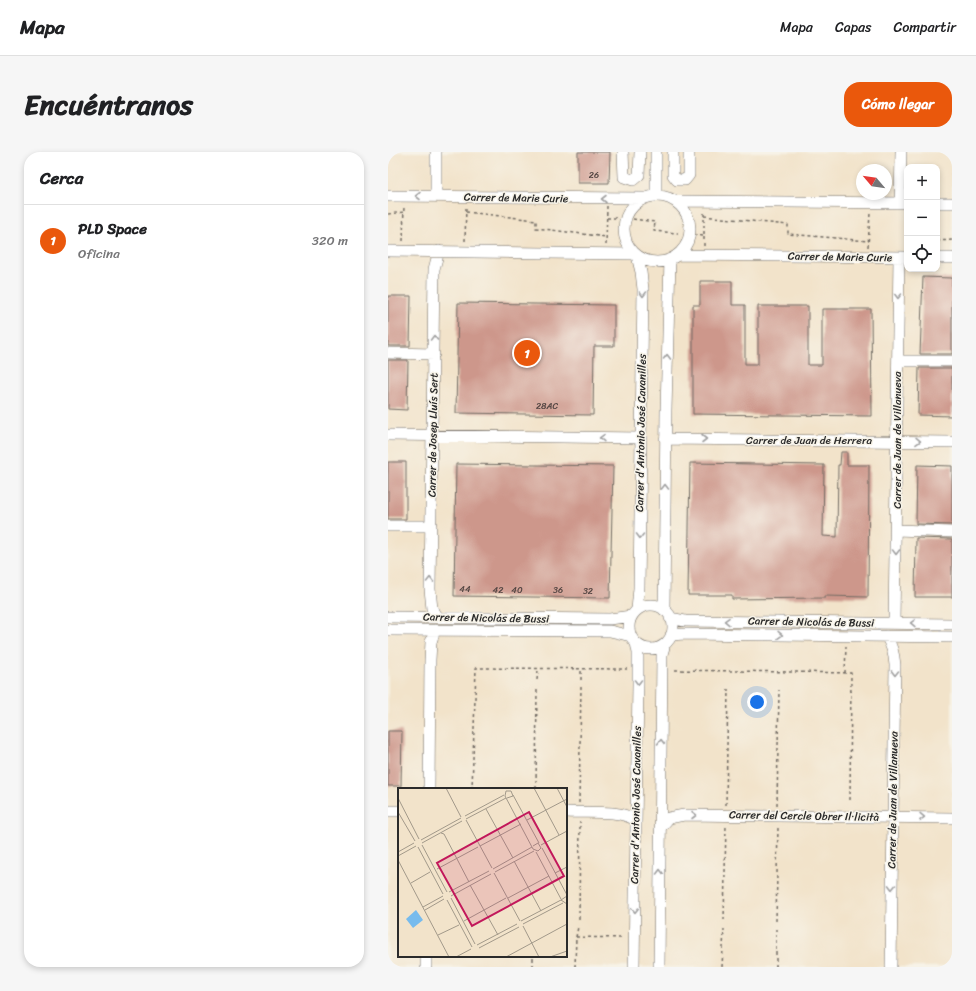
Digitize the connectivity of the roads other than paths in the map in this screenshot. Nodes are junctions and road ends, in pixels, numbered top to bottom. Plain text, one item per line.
1 (436, 152) edge
2 (623, 152) edge
3 (640, 152) edge
4 (656, 152) edge
5 (673, 152) edge
6 (689, 152) edge
7 (901, 152) edge
8 (388, 196) edge
9 (436, 196) junction
10 (656, 196) junction
11 (643, 198) junction
12 (676, 201) junction
13 (903, 203) edge
14 (940, 203) edge
15 (952, 204) edge
16 (388, 251) edge
17 (439, 252) junction
18 (635, 255) junction
19 (674, 257) junction
20 (903, 257) edge
21 (940, 258) edge
22 (952, 258) edge
23 (388, 353) edge
24 (434, 354) junction
25 (898, 361) junction
26 (952, 361) edge
27 (388, 435) edge
28 (433, 436) junction
29 (641, 438) junction
30 (665, 439) junction
31 (897, 441) junction
32 (952, 442) edge
33 (388, 526) edge
34 (431, 526) junction
35 (896, 530) junction
36 (952, 532) edge
37 (634, 613) junction
38 (667, 614) junction
39 (388, 617) edge
40 (438, 617) junction
41 (894, 623) junction
42 (952, 624) edge
43 (388, 630) edge
44 (434, 630) junction
45 (886, 636) junction
46 (952, 637) edge
47 (633, 639) junction
48 (668, 640) junction
49 (429, 788) edge
50 (567, 812) edge
51 (893, 817) junction
52 (952, 818) edge
53 (636, 821) junction
54 (660, 828) junction
55 (634, 967) edge
56 (659, 967) edge
57 (891, 967) edge

1 - 9 street
2 - 3 street
4 - 10 street
5 - 6 street
7 - 13 street
9 -> 8 street, Carrer de Marie Curie
11 -> 9 street, Carrer de Marie Curie
10 - 11 street
10 - 12 street
11 - 18 street
12 - 13 street
12 - 19 street
14 - 15 street
16 - 17 street
17 - 18 street
24 -> 17 street, Carrer de Josep Lluís Sert
18 - 19 street
18 -> 29 street, Carrer d'Antonio José Cavanilles
19 - 20 street, Carrer de Marie Curie
30 -> 19 street
20 -> 25 street, Carrer de Juan de Villanueva
21 - 22 street
23 - 24 street
24 - 28 street, Carrer de Josep Lluís Sert
25 - 26 street
25 - 31 street, Carrer de Juan de Villanueva
27 - 28 street
29 -> 28 street
28 - 34 street, Carrer de Josep Lluís Sert
29 -> 37 street, Carrer d'Antonio José Cavanilles
30 -> 31 street, Carrer de Juan de Herrera
38 -> 30 street
31 -> 32 street, Carrer de Juan de Herrera
31 - 35 street, Carrer de Juan de Villanueva
33 - 34 street
40 -> 34 street, Carrer de Josep Lluís Sert
35 - 36 street
35 -> 41 street, Carrer de Juan de Villanueva
37 - 38 street
37 - 40 street, Carrer de Nicolás de Bussi
37 - 47 street
41 -> 38 street, Carrer de Nicolás de Bussi
38 - 48 street
39 - 40 street, Carrer de Nicolás de Bussi
42 -> 41 street, Carrer de Nicolás de Bussi
43 - 44 street, Carrer de Nicolás de Bussi
44 - 47 street, Carrer de Nicolás de Bussi
44 - 49 street
45 - 46 street, Carrer de Nicolás de Bussi
48 -> 45 street, Carrer de Nicolás de Bussi
45 -> 51 street, Carrer de Juan de Villanueva
47 - 48 street
47 -> 53 street, Carrer d'Antonio José Cavanilles
54 -> 48 street
50 - 53 street
51 -> 52 street, Carrer del Cercle Obrer Il·licità
54 -> 51 street, Carrer del Cercle Obrer Il·licità
51 -> 57 street, Carrer de Juan de Villanueva
53 -> 55 street, Carrer d'Antonio José Cavanilles
56 -> 54 street

